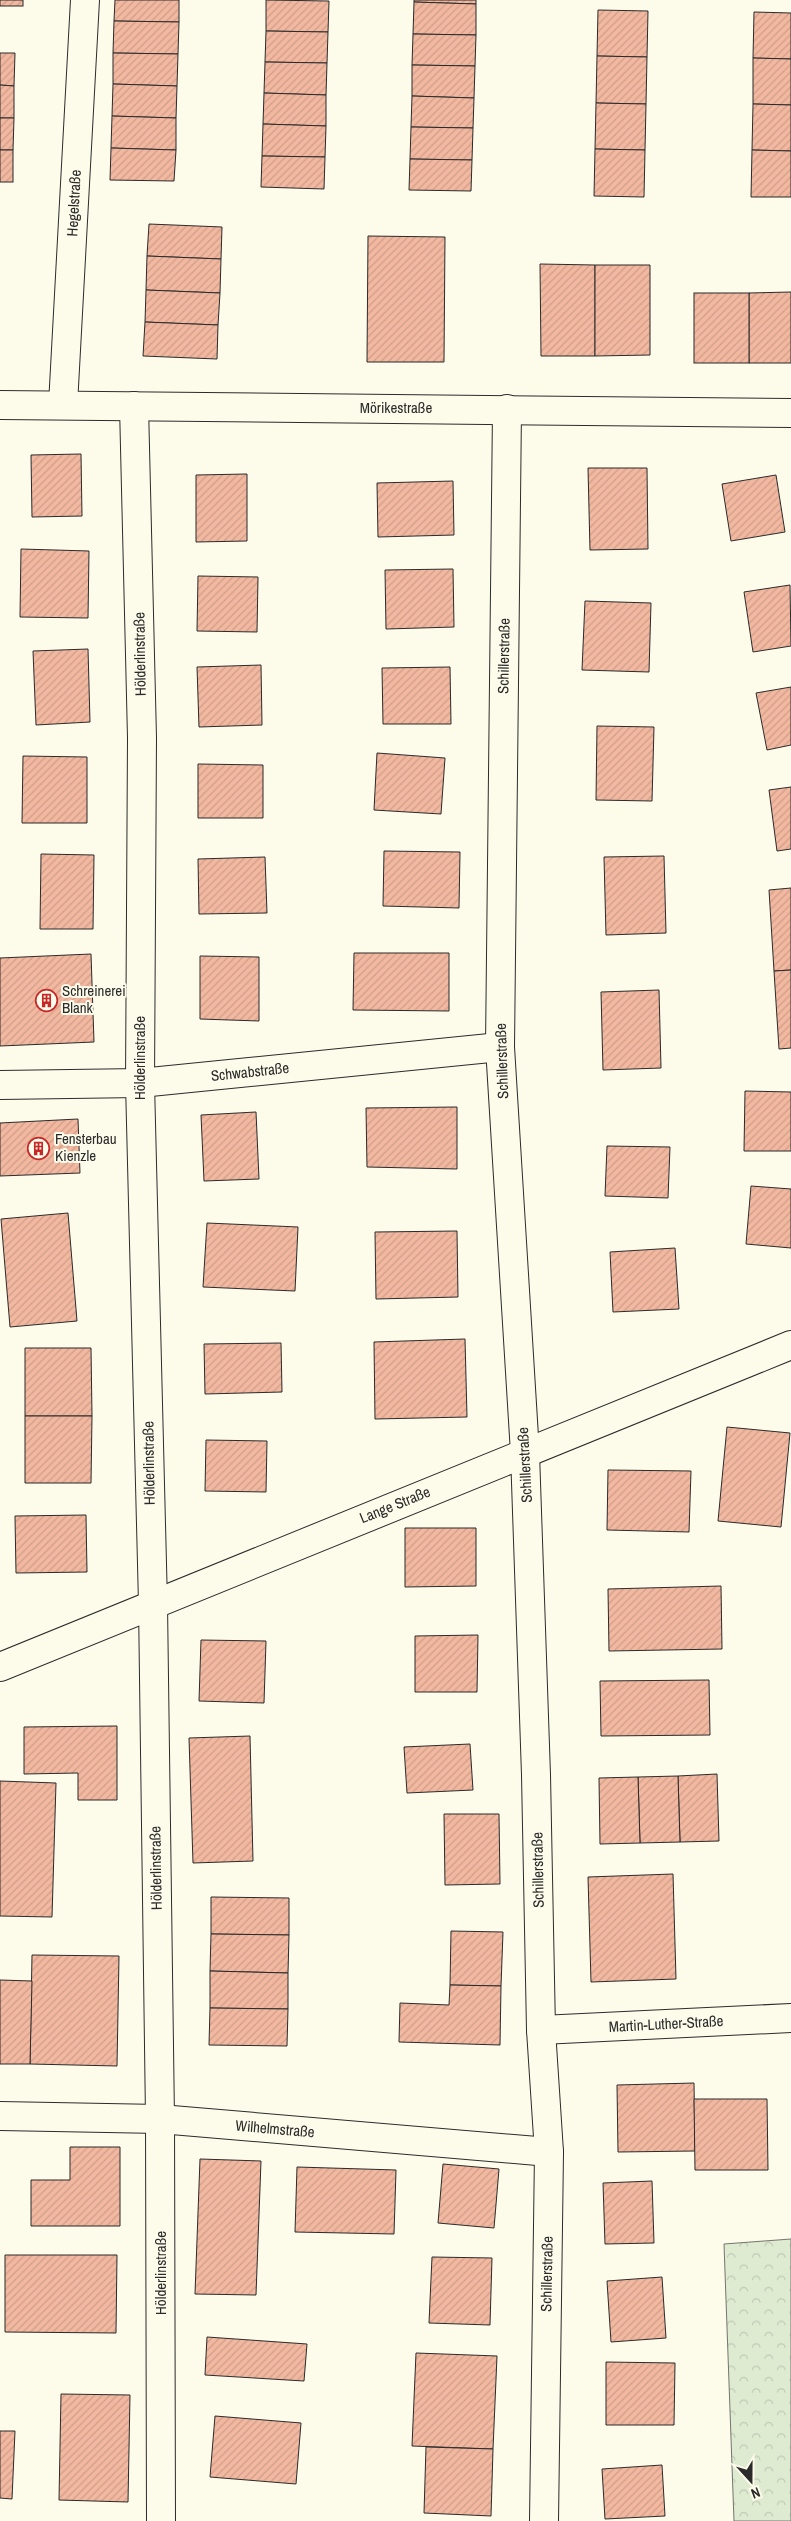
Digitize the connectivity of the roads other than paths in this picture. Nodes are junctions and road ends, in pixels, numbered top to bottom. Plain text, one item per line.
1 (84, 0) edge
2 (0, 404) edge
3 (63, 405) junction
4 (134, 406) junction
5 (506, 409) junction
6 (791, 413) edge
7 (500, 1047) junction
8 (140, 1083) junction
9 (0, 1085) edge
10 (791, 1345) edge
11 (525, 1453) junction
12 (153, 1604) junction
13 (0, 1667) edge
14 (791, 2018) edge
15 (541, 2030) junction
16 (0, 2116) edge
17 (160, 2119) junction
18 (549, 2152) junction
19 (161, 2521) edge
20 (544, 2521) edge

1 - 3 street, Hegelstraße
2 - 3 street, Mörikestraße
3 - 4 street, Mörikestraße
4 - 5 street, Mörikestraße
4 - 8 street, Hölderlinstraße
5 - 6 street, Mörikestraße
5 - 7 street, Schillerstraße
7 - 8 street, Schwabstraße
7 - 11 street, Schillerstraße
8 - 9 street, Schwabstraße
8 - 12 street, Hölderlinstraße
10 - 11 street, Lange Straße
11 - 12 street, Lange Straße
11 - 15 street, Schillerstraße
12 - 13 street, Lange Straße
12 - 17 street, Hölderlinstraße
14 - 15 street, Martin-Luther-Straße
15 - 18 street, Schillerstraße
16 - 17 street, Wilhelmstraße
17 - 18 street, Wilhelmstraße
17 - 19 street, Hölderlinstraße
18 - 20 street, Schillerstraße

